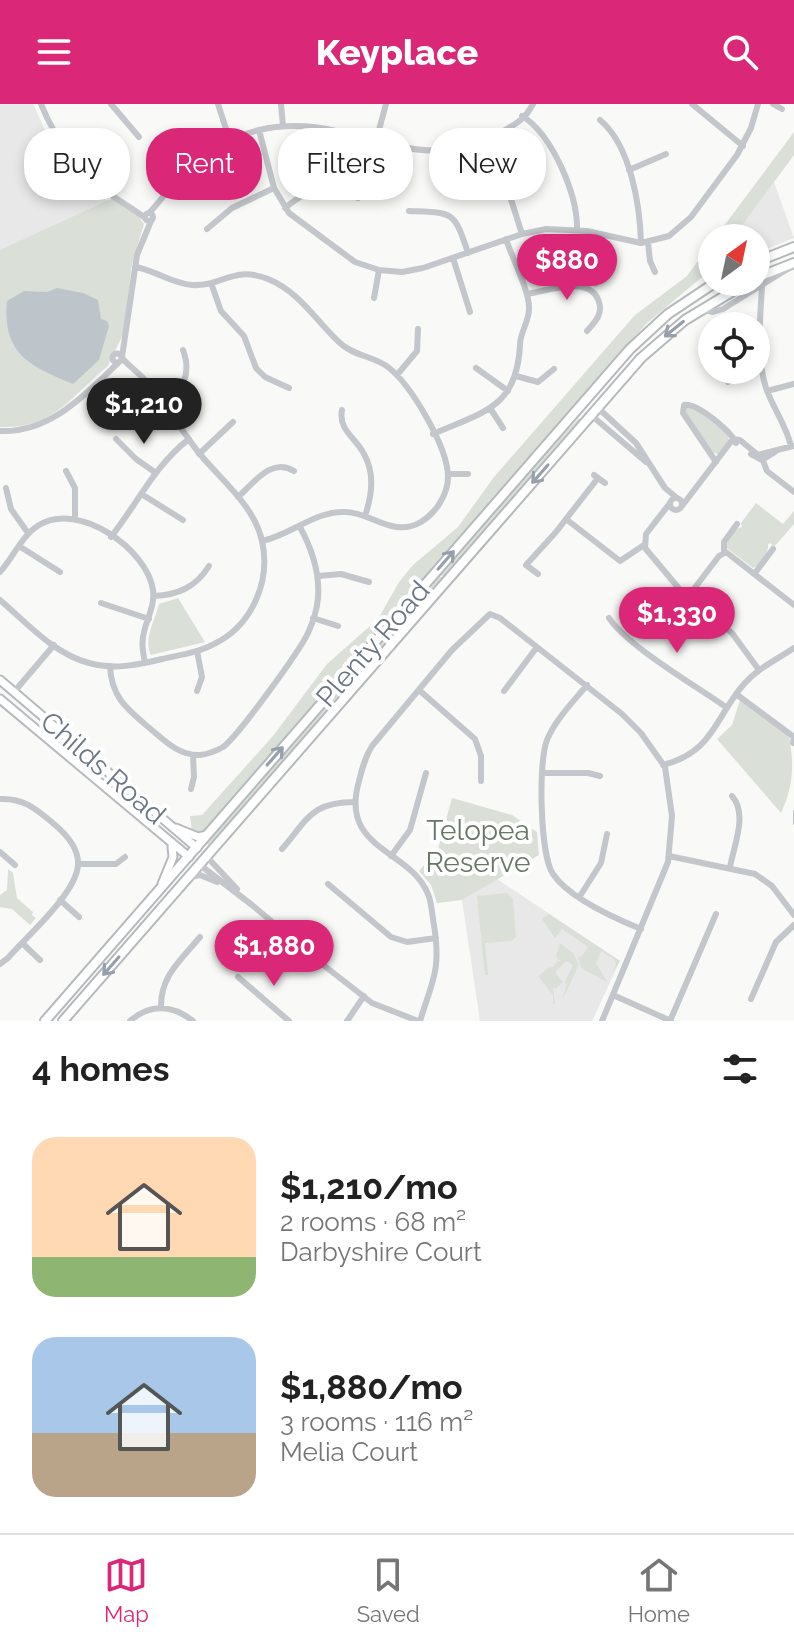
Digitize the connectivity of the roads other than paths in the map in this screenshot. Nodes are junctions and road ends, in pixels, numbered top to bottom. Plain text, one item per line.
1 (41, 104) edge
2 (111, 104) edge
3 (218, 104) edge
4 (281, 104) edge
5 (386, 104) edge
6 (533, 104) edge
7 (692, 104) edge
8 (758, 104) edge
9 (773, 104) edge
10 (782, 109) dead end
11 (524, 117) junction
12 (600, 120) dead end
13 (283, 126) junction
14 (226, 128) edge
15 (330, 128) edge
16 (380, 128) edge
17 (262, 130) edge
18 (139, 137) dead end
19 (262, 142) edge
20 (743, 146) junction
21 (413, 150) edge
22 (666, 154) dead end
23 (629, 170) junction
24 (274, 188) junction
25 (161, 200) edge
26 (295, 200) edge
27 (511, 200) edge
28 (285, 208) junction
29 (409, 211) dead end
30 (149, 216) junction
31 (207, 229) dead end
32 (577, 230) junction
33 (522, 234) junction
34 (506, 239) junction
35 (644, 243) junction
36 (794, 247) edge
37 (468, 253) junction
38 (770, 256) edge
39 (453, 258) junction
40 (794, 264) edge
41 (135, 267) junction
42 (379, 270) junction
43 (655, 272) dead end
44 (770, 273) edge
45 (770, 281) edge
46 (211, 283) junction
47 (527, 294) junction
48 (698, 295) edge
49 (723, 296) edge
50 (746, 296) edge
51 (752, 296) edge
52 (761, 296) edge
53 (374, 298) dead end
54 (761, 304) junction
55 (700, 309) junction
56 (470, 312) dead end
57 (761, 312) edge
58 (418, 329) dead end
59 (587, 331) dead end
60 (183, 350) dead end
61 (118, 359) junction
62 (476, 368) dead end
63 (554, 369) dead end
64 (397, 375) junction
65 (516, 376) junction
66 (765, 384) edge
67 (794, 384) edge
68 (289, 388) dead end
69 (508, 391) junction
70 (767, 391) junction
71 (584, 403) junction
72 (164, 405) junction
73 (490, 408) junction
74 (342, 410) dead end
75 (594, 412) junction
76 (233, 422) dead end
77 (503, 428) dead end
78 (0, 431) edge
79 (433, 434) junction
80 (116, 439) dead end
81 (189, 439) junction
82 (735, 441) junction
83 (793, 446) edge
84 (199, 454) junction
85 (762, 457) junction
86 (716, 462) junction
87 (66, 471) dead end
88 (294, 471) dead end
89 (156, 473) junction
90 (448, 474) junction
91 (468, 474) dead end
92 (605, 483) dead end
93 (6, 488) dead end
94 (794, 492) edge
95 (143, 495) junction
96 (238, 497) junction
97 (675, 502) junction
98 (365, 516) junction
99 (75, 518) junction
100 (566, 519) junction
101 (183, 520) dead end
102 (738, 524) dead end
103 (300, 527) junction
104 (28, 533) junction
105 (111, 537) junction
106 (262, 541) junction
107 (644, 545) junction
108 (19, 546) junction
109 (773, 548) dead end
110 (724, 552) junction
111 (209, 566) dead end
112 (0, 572) edge
113 (60, 572) dead end
114 (755, 573) junction
115 (538, 574) dead end
116 (318, 576) junction
117 (369, 582) dead end
118 (154, 596) junction
119 (687, 598) junction
120 (0, 600) edge
121 (101, 603) dead end
122 (794, 605) edge
123 (313, 618) junction
124 (609, 618) dead end
125 (149, 619) junction
126 (338, 626) dead end
127 (54, 645) junction
128 (537, 647) junction
129 (197, 651) junction
130 (792, 651) edge
131 (145, 663) junction
132 (110, 666) junction
133 (759, 670) junction
134 (0, 680) edge
135 (587, 685) junction
136 (419, 690) junction
137 (197, 691) dead end
138 (503, 691) dead end
139 (14, 692) junction
140 (736, 694) junction
141 (0, 697) edge
142 (727, 708) junction
143 (793, 743) edge
144 (193, 755) junction
145 (663, 764) junction
146 (426, 773) dead end
147 (542, 773) junction
148 (600, 776) dead end
149 (481, 781) dead end
150 (191, 789) dead end
151 (732, 796) dead end
152 (0, 799) edge
153 (355, 802) junction
154 (164, 820) junction
155 (153, 829) junction
156 (607, 834) dead end
157 (207, 835) junction
158 (171, 845) junction
159 (197, 848) junction
160 (282, 849) dead end
161 (0, 852) edge
162 (670, 854) junction
163 (391, 856) junction
164 (125, 857) dead end
165 (189, 857) junction
166 (207, 857) junction
167 (78, 864) junction
168 (15, 865) dead end
169 (200, 865) junction
170 (730, 867) junction
171 (188, 878) junction
172 (328, 884) dead end
173 (228, 887) junction
174 (158, 893) junction
175 (580, 896) junction
176 (60, 900) junction
177 (252, 905) junction
178 (716, 914) dead end
179 (794, 915) edge
180 (79, 917) dead end
181 (794, 925) edge
182 (641, 929) junction
183 (200, 937) dead end
184 (436, 938) junction
185 (22, 943) junction
186 (40, 960) dead end
187 (0, 964) edge
188 (238, 977) dead end
189 (364, 996) junction
190 (612, 996) junction
191 (751, 999) dead end
192 (161, 1008) junction
193 (45, 1021) edge
194 (63, 1021) edge
195 (130, 1021) edge
196 (193, 1021) edge
197 (289, 1021) edge
198 (347, 1021) edge
199 (420, 1021) edge
200 (602, 1021) edge
201 (670, 1021) edge

1 - 30 street
2 - 18 street
3 - 14 street
4 - 13 street
5 - 16 street
6 - 11 street
7 - 20 street
8 - 20 street
9 - 10 street
11 - 21 street
11 - 32 street
12 - 23 street
13 - 15 street
13 - 17 street
19 - 24 street
20 - 35 street
22 - 23 street
23 - 35 street
24 - 28 street
24 - 31 street
25 - 30 street
26 - 28 street
27 - 33 street
28 - 42 street
29 - 37 street
30 - 41 street
32 - 33 street
32 - 35 street
33 - 34 street
34 - 37 street
34 - 47 street
35 - 43 street
36 - 38 highway
37 - 39 street
39 - 42 street
39 - 56 street
40 - 44 highway, Plenty Road
40 - 45 street, Plenty Road
41 - 46 street
41 - 61 street
42 - 53 street
46 - 64 street
46 - 68 street
47 - 59 street
47 - 65 street
48 - 71 highway, Plenty Road
49 - 55 highway, Plenty Road
50 - 55 street, Plenty Road
51 - 54 street
52 - 54 street
54 - 57 street
55 -> 75 highway, Plenty Road
58 - 64 street
60 - 72 street
61 - 72 street
61 - 78 street
62 - 69 street
63 - 65 street
64 - 79 street
65 - 69 street
66 - 70 street
67 - 70 street
69 - 73 street
70 - 83 street
71 - 75 highway
157 -> 71 highway, Plenty Road
72 - 81 street
73 - 77 street
73 - 79 street
74 - 98 street
75 - 97 street
75 -> 166 highway, Plenty Road
76 - 84 street
79 - 90 street
80 - 89 street
81 - 84 street
81 - 89 street
82 - 85 street
82 - 86 street
82 - 86 street
83 - 85 street
84 - 96 street
85 - 94 street
86 - 97 street
87 - 99 street
88 - 96 street
89 - 95 street
90 - 91 street
90 - 98 street
92 - 100 street
93 - 104 street
95 - 101 street
95 - 105 street
96 - 106 street
97 - 107 street
98 - 103 street
99 - 104 street
99 - 105 street
100 - 107 street
100 - 115 street
102 - 110 street
103 - 106 street
103 - 116 street
104 - 108 street
105 - 118 street
106 - 129 street
107 - 119 street
108 - 112 street
108 - 113 street
109 - 114 street
110 - 114 street
110 - 119 street
111 - 118 street
114 - 122 street
116 - 117 street
116 - 123 street
118 - 125 street
119 - 133 street
120 - 127 street
121 - 125 street
123 - 126 street
123 - 144 street
124 - 142 street
125 - 131 street
127 - 132 street
127 - 139 street
128 - 135 street
128 - 136 street
128 - 138 street
129 - 131 street
129 - 137 street
130 - 133 street
131 - 132 street
132 - 144 street
133 - 140 street
134 - 139 main road, Childs Road
135 - 145 street
135 - 147 street
136 - 149 street
136 - 153 street
139 - 141 main road
139 - 154 main road, Childs Road
140 - 142 street
140 - 143 street
141 - 155 main road, Childs Road
142 - 145 street
144 - 150 street
145 - 162 street
146 - 163 street
147 - 148 street
147 - 175 street
151 - 170 street
152 - 167 street
153 - 160 street
153 - 163 street
154 - 155 main road
154 - 157 main road
154 - 159 main road, Childs Road
155 - 158 main road, Childs Road
156 - 175 street
157 - 159 highway, Plenty Road
158 - 165 main road, Childs Road
158 - 174 main road
159 - 165 highway, Plenty Road
159 - 166 highway, Childs Road
161 - 168 street
162 - 170 street
162 - 182 street
163 - 184 street
164 - 167 street
165 - 169 highway, Childs Road
165 - 174 highway, Plenty Road
166 - 169 highway, Plenty Road
166 - 177 street
167 - 176 street
169 - 171 highway, Plenty Road
169 - 173 street
170 - 179 street
171 - 173 street
171 -> 194 highway, Plenty Road
172 - 184 street
173 - 177 street
174 - 193 highway, Plenty Road
175 - 182 street
176 - 180 street
176 - 185 street
177 - 189 street
178 - 201 street
181 - 191 street
182 - 190 street
183 - 192 street
184 - 199 street
185 - 186 street
185 - 187 street
188 - 197 street
189 - 198 street
189 - 199 street
190 - 200 street
190 - 201 street
192 - 195 street
192 - 196 street

